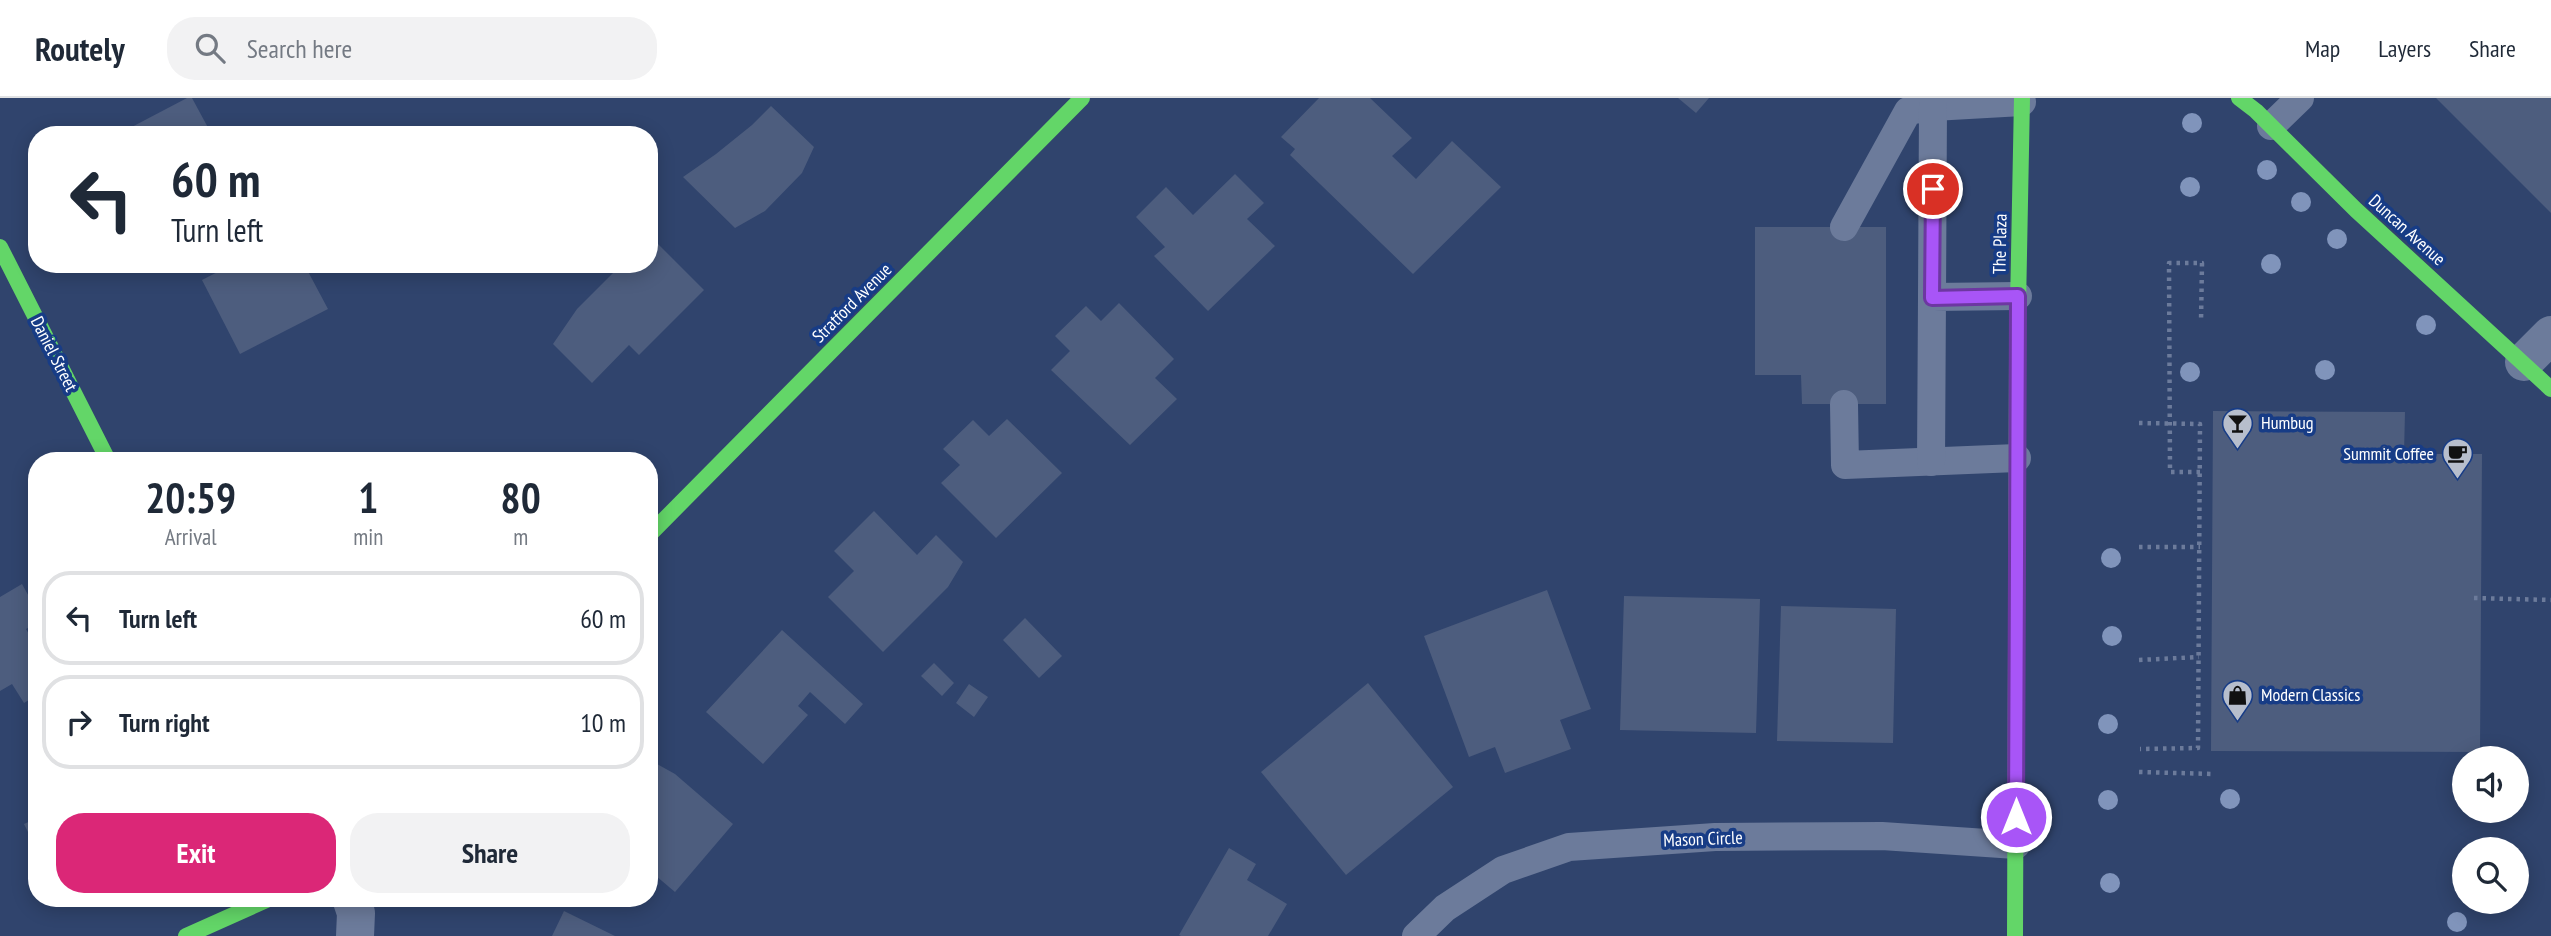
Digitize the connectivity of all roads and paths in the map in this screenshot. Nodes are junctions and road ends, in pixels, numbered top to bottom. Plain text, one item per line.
1 (1082, 98) edge
2 (2239, 98) edge
3 (2300, 98) edge
4 (2022, 100) edge
5 (1933, 107) junction
6 (2271, 126) junction
7 (1844, 227) dead end
8 (0, 247) edge
9 (2018, 296) junction
10 (1932, 298) junction
11 (2201, 322) dead end
12 (2551, 335) edge
13 (2524, 362) junction
14 (2551, 389) edge
15 (1844, 404) dead end
16 (2139, 424) dead end
17 (2170, 424) junction
18 (104, 452) edge
19 (2017, 458) junction
20 (1931, 462) junction
21 (2200, 472) junction
22 (658, 526) edge
23 (2139, 547) dead end
24 (2200, 547) junction
25 (2474, 598) dead end
26 (2551, 600) edge
27 (2199, 657) junction
28 (2139, 660) dead end
29 (2140, 748) dead end
30 (2139, 772) dead end
31 (2215, 774) dead end
32 (2016, 845) junction
33 (251, 907) edge
34 (354, 907) edge
35 (186, 936) edge
36 (355, 936) edge
37 (1416, 936) edge
38 (2015, 936) edge

1 - 22 street, Stratford Avenue
2 - 6 street, Duncan Avenue
3 - 6 lane
4 - 5 lane
4 - 9 street, The Plaza
5 - 7 lane
5 - 10 lane
6 - 13 street, Duncan Avenue
8 - 18 street, Daniel Street
9 - 10 lane
9 - 19 street, The Plaza
10 - 20 lane
11 - 17 path
12 - 13 street
13 - 14 street, Duncan Avenue
15 - 20 lane
16 - 17 path
17 - 21 path
17 - 21 path
19 - 20 lane
19 - 32 street, The Plaza
21 - 24 path
23 - 24 path
24 - 27 path
25 - 26 path
27 - 28 path
27 - 29 path
30 - 31 path
32 - 37 lane, Mason Circle
32 - 38 street, The Plaza
33 - 35 street
34 - 36 street

